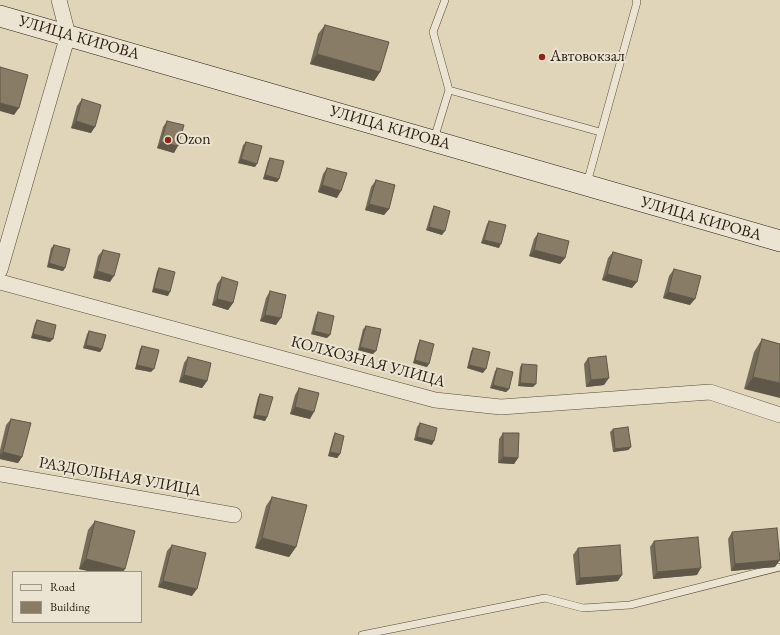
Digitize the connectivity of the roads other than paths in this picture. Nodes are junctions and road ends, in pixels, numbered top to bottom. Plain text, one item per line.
1 (59, 0) edge
2 (445, 0) edge
3 (636, 0) edge
4 (0, 16) edge
5 (68, 35) junction
6 (449, 90) junction
7 (600, 132) junction
8 (434, 141) junction
9 (586, 185) junction
10 (780, 241) edge
11 (0, 270) edge
12 (0, 282) edge
13 (780, 415) edge
14 (0, 474) edge
15 (234, 516) dead end
16 (780, 567) edge
17 (362, 635) edge

1 - 5 street
2 - 6 lane
3 - 7 lane
4 - 5 main road, УЛИЦА КИРОВА
5 - 8 main road, УЛИЦА КИРОВА
5 - 11 street
6 - 7 lane
6 - 8 lane
7 - 9 lane
8 - 9 main road, УЛИЦА КИРОВА
9 - 10 main road, УЛИЦА КИРОВА
12 - 13 street, КОЛХОЗНАЯ УЛИЦА
14 - 15 street, РАЗДОЛЬНАЯ УЛИЦА
16 - 17 lane

